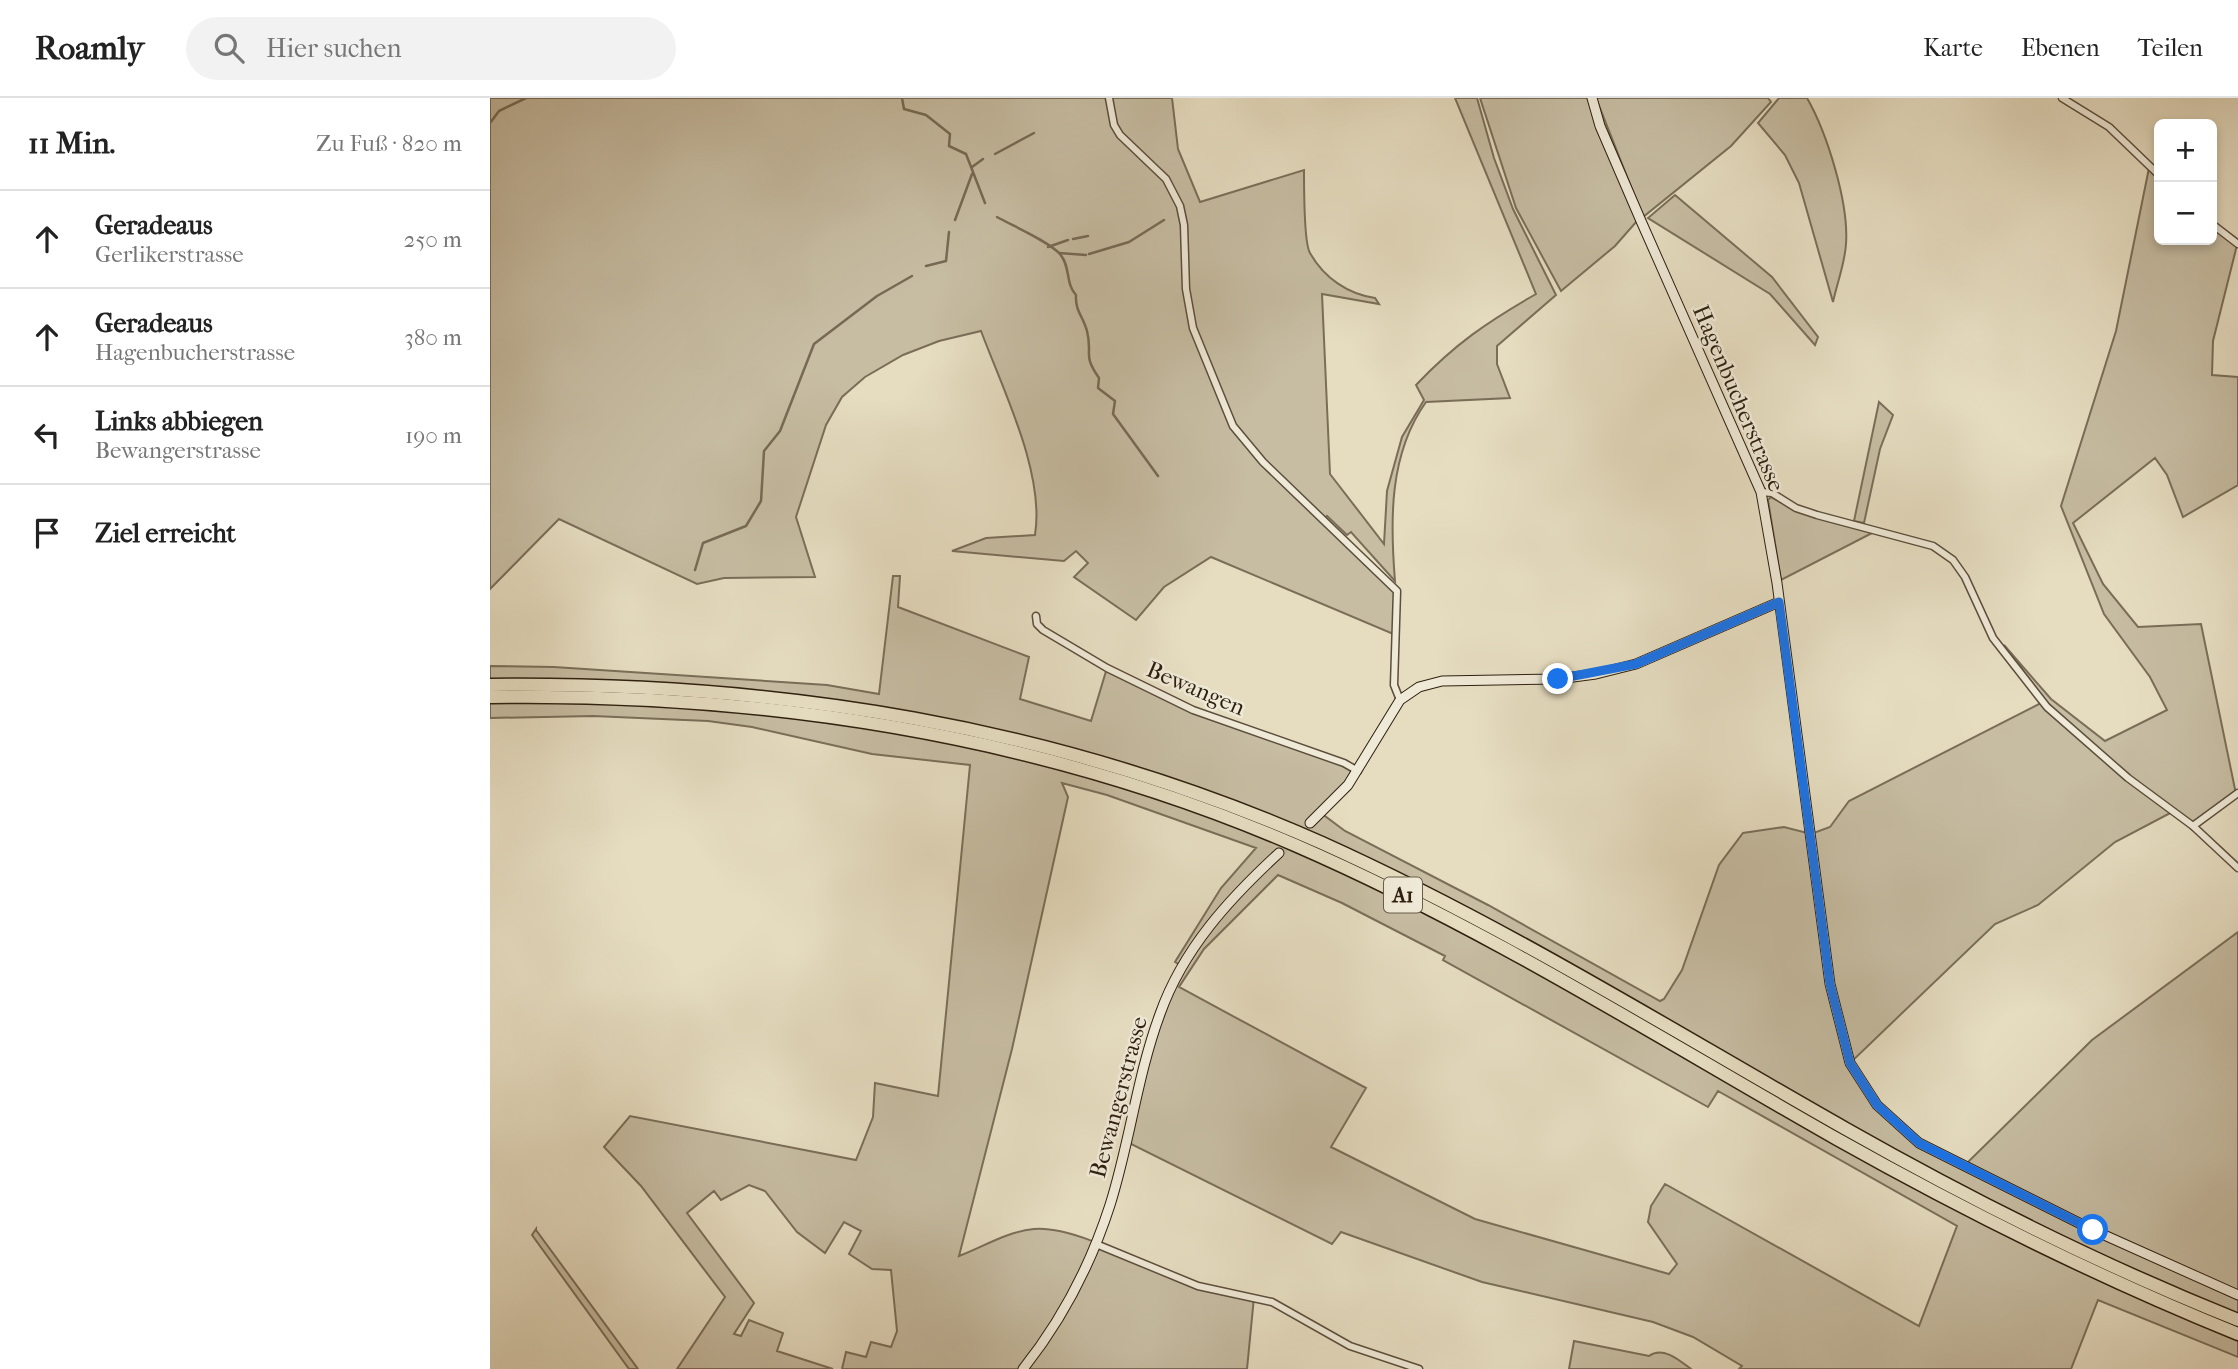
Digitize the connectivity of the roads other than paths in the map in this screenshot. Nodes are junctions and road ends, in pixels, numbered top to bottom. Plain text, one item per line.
1 (1109, 98) edge
2 (1592, 98) edge
3 (2063, 98) edge
4 (2154, 170) edge
5 (2217, 228) edge
6 (2238, 244) edge
7 (1761, 492) junction
8 (1779, 602) junction
9 (1036, 616) dead end
10 (490, 685) edge
11 (490, 697) edge
12 (1400, 700) junction
13 (1358, 771) junction
14 (2238, 793) edge
15 (1310, 823) tunnel mouth
16 (2193, 825) junction
17 (1279, 853) tunnel mouth
18 (2238, 868) edge
19 (1096, 1244) junction
20 (2238, 1295) edge
21 (2238, 1320) edge
22 (2238, 1334) edge
23 (1023, 1369) edge
24 (1419, 1369) edge

1 - 12 street
2 - 7 street, Hagenbucherstrasse
3 - 4 street
5 - 6 street
7 - 8 street, Hagenbucherstrasse
7 - 16 street
8 - 12 street
8 - 20 street, Hagenbucherstrasse
9 - 13 street, Bewangen
10 - 21 highway, A1
11 - 22 highway, A1
12 - 13 street
13 - 15 street
14 - 16 street
16 - 18 street
17 - 19 street, Bewangerstrasse
19 - 23 street, Bewangerstrasse
19 - 24 street

